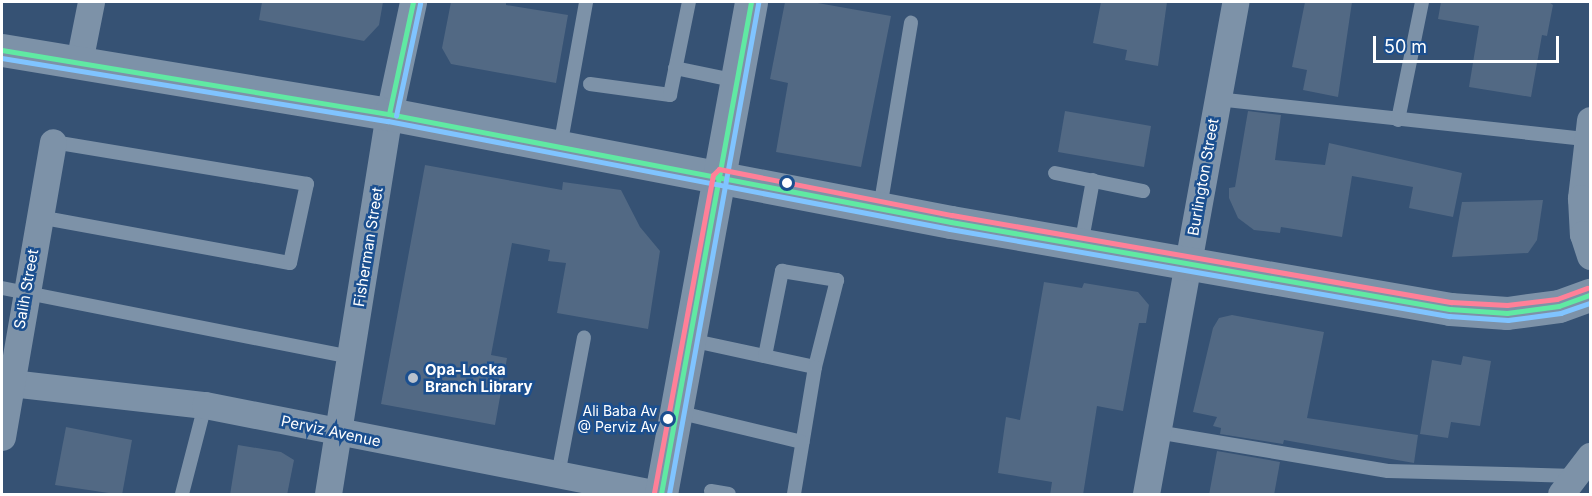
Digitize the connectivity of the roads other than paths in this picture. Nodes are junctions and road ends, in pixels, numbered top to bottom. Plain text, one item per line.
1 (91, 2) edge
2 (413, 2) edge
3 (586, 2) edge
4 (689, 2) edge
5 (751, 2) edge
6 (1235, 2) edge
7 (1422, 2) edge
8 (911, 23) dead end
9 (2, 50) edge
10 (79, 62) junction
11 (675, 68) junction
12 (737, 81) junction
13 (590, 84) dead end
14 (1217, 99) junction
15 (389, 114) junction
16 (1398, 120) junction
17 (1589, 130) edge
18 (53, 142) joint
19 (560, 147) junction
20 (1055, 173) dead end
21 (720, 176) junction
22 (1092, 180) junction
23 (1143, 191) dead end
24 (880, 208) junction
25 (39, 217) junction
26 (1081, 245) junction
27 (1590, 256) edge
28 (1188, 263) junction
29 (14, 290) edge
30 (1590, 295) edge
31 (584, 337) dead end
32 (690, 340) junction
33 (765, 356) junction
34 (350, 357) junction
35 (815, 367) junction
36 (5, 383) edge
37 (205, 405) junction
38 (677, 412) junction
39 (1157, 432) junction
40 (338, 434) junction
41 (2, 437) edge
42 (802, 442) junction
43 (558, 475) junction
44 (1579, 477) edge
45 (711, 491) dead end
46 (182, 495) edge
47 (328, 495) edge
48 (660, 495) edge
49 (729, 495) edge
50 (794, 495) edge
51 (1146, 495) edge

1 - 10 street
2 - 15 street, Fisherman Street
3 - 19 lane
4 - 11 lane
5 - 12 street
6 - 14 street, Burlington Street
7 - 16 lane
8 - 24 lane
9 - 10 street
10 - 15 street
11 - 12 lane
11 - 13 lane
12 - 21 street
14 - 16 lane
14 - 28 street, Burlington Street
15 - 19 street
15 - 34 street, Fisherman Street
16 - 17 lane
17 - 27 street
18 - 25 street, Salih Street
18 - 25 lane
19 - 21 street
20 - 22 lane
21 - 24 street
21 - 32 street
22 - 23 lane
22 - 26 lane
24 - 26 street
25 - 29 street, Salih Street
26 - 28 street
28 - 30 street
28 - 39 street, Burlington Street
29 - 34 lane
29 - 36 street, Salih Street
31 - 43 lane
32 - 33 lane
32 - 38 street
33 - 35 lane
33 - 35 lane
34 - 40 street, Fisherman Street
35 - 42 lane
36 - 37 street, Perviz Avenue
36 - 41 street, Salih Street
37 - 40 street, Perviz Avenue
37 - 46 lane
38 - 42 lane
38 - 48 street
39 - 44 lane
39 - 51 street, Burlington Street
40 - 43 street, Perviz Avenue
40 - 47 street, Fisherman Street
42 - 50 lane
43 - 48 street, Perviz Avenue
45 - 49 lane

